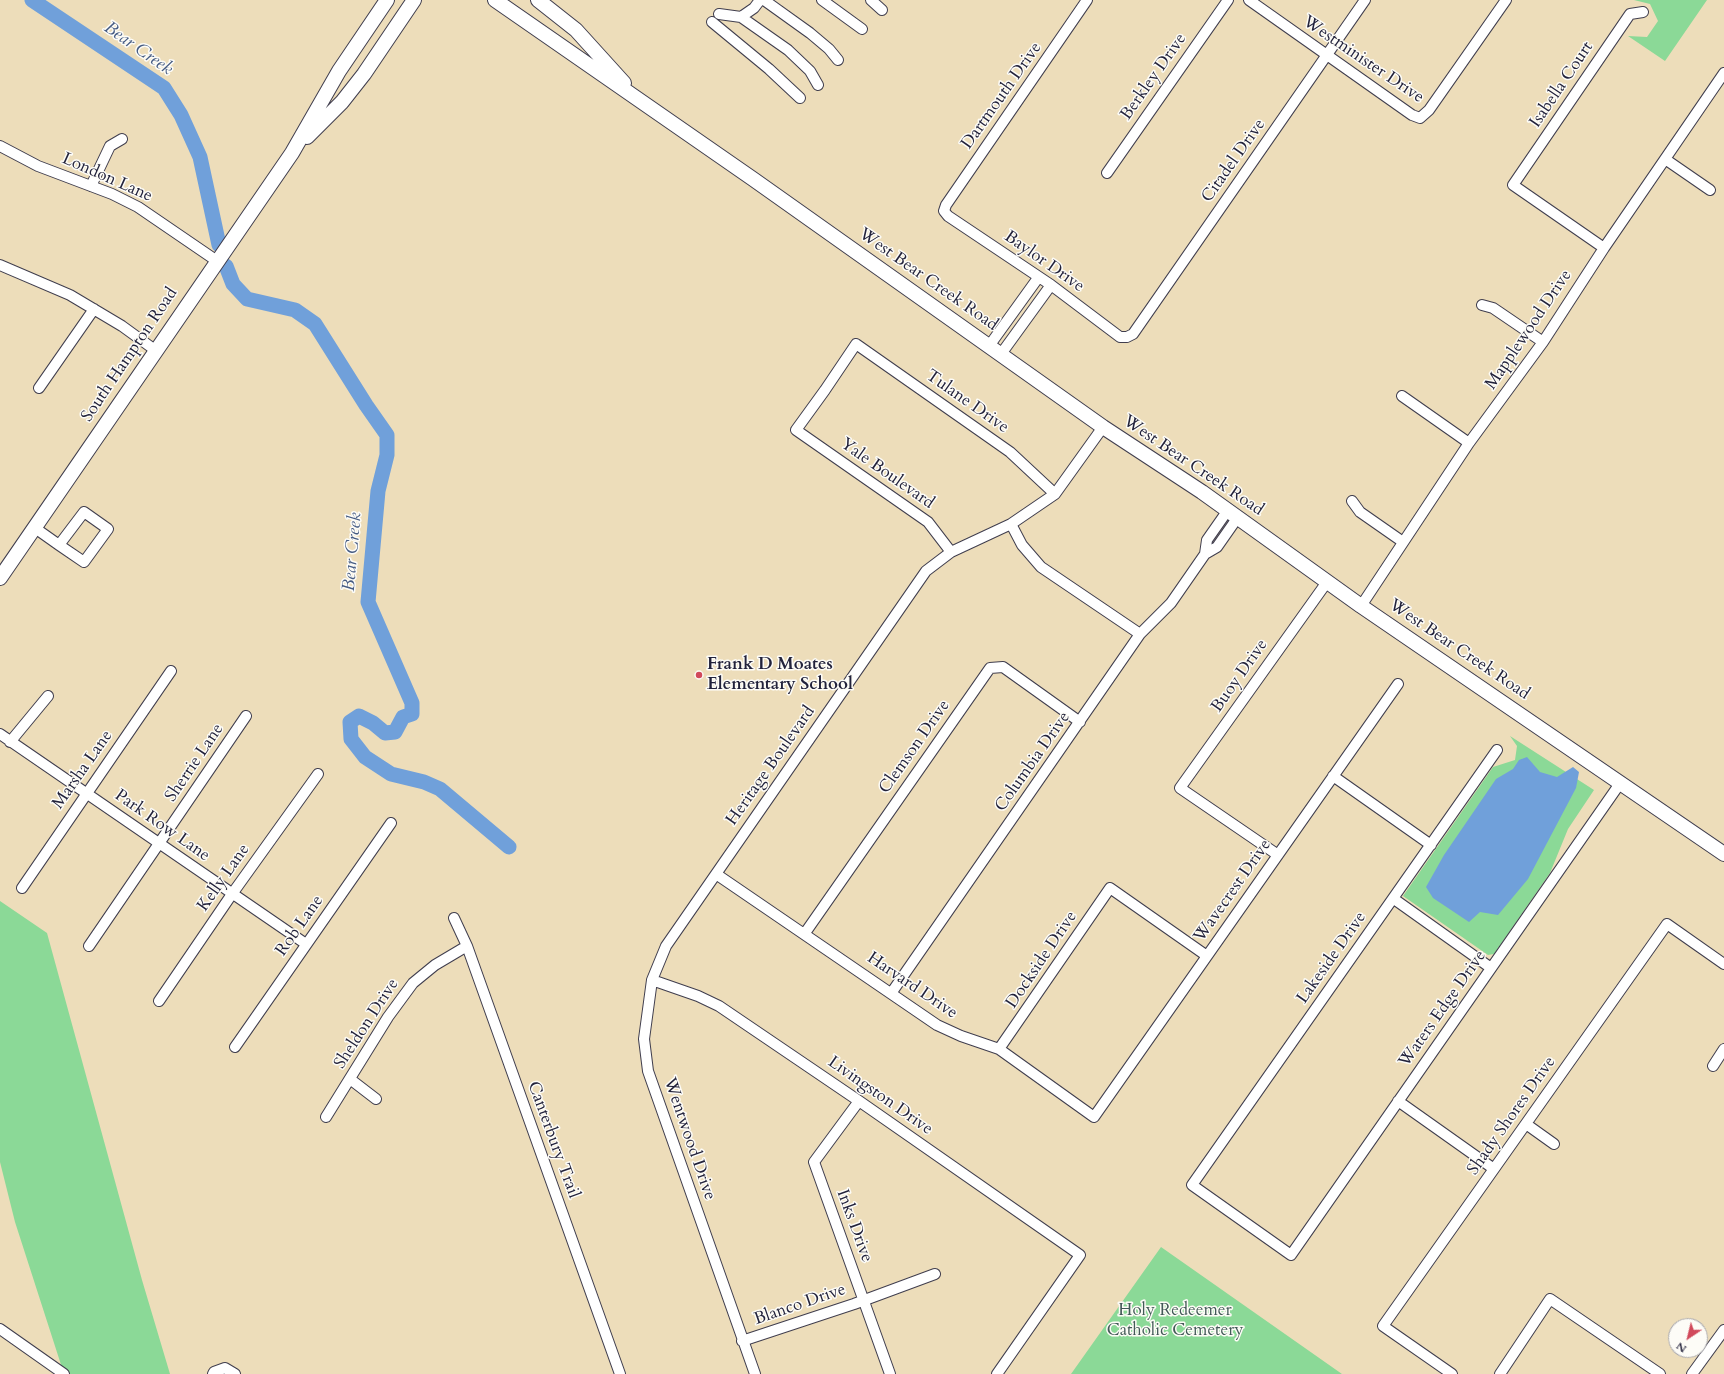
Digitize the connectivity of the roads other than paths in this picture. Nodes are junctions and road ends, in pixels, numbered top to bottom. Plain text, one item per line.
1 (387, 0) edge
2 (414, 0) edge
3 (495, 0) edge
4 (538, 0) edge
5 (760, 0) edge
6 (764, 0) edge
7 (822, 0) edge
8 (871, 0) edge
9 (1087, 0) edge
10 (1228, 0) edge
11 (1249, 0) edge
12 (1365, 0) edge
13 (1506, 0) edge
14 (882, 10) dead end
15 (1643, 12) dead end
16 (719, 14) dead end
17 (742, 17) junction
18 (712, 22) dead end
19 (862, 29) dead end
20 (1327, 55) junction
21 (838, 60) dead end
22 (1724, 73) edge
23 (818, 85) dead end
24 (800, 98) dead end
25 (644, 103) junction
26 (122, 139) dead end
27 (0, 146) edge
28 (292, 153) junction
29 (1665, 159) junction
30 (1107, 173) dead end
31 (91, 186) junction
32 (1710, 190) dead end
33 (944, 211) joint
34 (1604, 248) junction
35 (217, 261) junction
36 (0, 265) edge
37 (1038, 278) junction
38 (1051, 285) junction
39 (1482, 305) dead end
40 (94, 309) junction
41 (1126, 338) joint
42 (1543, 342) junction
43 (856, 344) joint
44 (989, 346) junction
45 (155, 350) junction
46 (1001, 354) junction
47 (38, 388) dead end
48 (1402, 396) dead end
49 (1103, 427) junction
50 (1469, 443) junction
51 (1055, 494) junction
52 (1352, 501) dead end
53 (1233, 514) junction
54 (1011, 524) junction
55 (34, 528) junction
56 (1403, 542) junction
57 (59, 545) junction
58 (951, 552) junction
59 (0, 578) edge
60 (1327, 582) junction
61 (1361, 606) junction
62 (1140, 634) junction
63 (172, 671) dead end
64 (1398, 684) dead end
65 (48, 696) dead end
66 (246, 716) dead end
67 (1080, 722) junction
68 (0, 734) edge
69 (10, 742) junction
70 (1497, 750) dead end
71 (318, 774) dead end
72 (1334, 776) junction
73 (1621, 782) junction
74 (86, 793) junction
75 (391, 823) dead end
76 (160, 844) junction
77 (1431, 845) junction
78 (1724, 854) edge
79 (1278, 855) junction
80 (716, 874) junction
81 (22, 888) dead end
82 (232, 894) junction
83 (1394, 899) junction
84 (687, 915) joint
85 (454, 918) dead end
86 (805, 933) junction
87 (306, 944) junction
88 (89, 946) dead end
89 (467, 946) junction
90 (1207, 956) junction
91 (1724, 964) edge
92 (1491, 968) junction
93 (652, 980) junction
94 (892, 992) junction
95 (159, 1001) dead end
96 (235, 1047) dead end
97 (999, 1049) junction
98 (1724, 1049) edge
99 (1713, 1066) dead end
100 (350, 1079) junction
101 (376, 1099) dead end
102 (859, 1101) junction
103 (1398, 1101) junction
104 (326, 1117) dead end
105 (1094, 1117) joint
106 (1526, 1124) junction
107 (1554, 1144) dead end
108 (1494, 1169) junction
109 (1291, 1255) joint
110 (935, 1274) dead end
111 (864, 1300) junction
112 (0, 1329) edge
113 (1724, 1330) edge
114 (742, 1341) junction
115 (64, 1374) edge
116 (213, 1374) edge
117 (235, 1374) edge
118 (620, 1374) edge
119 (755, 1374) edge
120 (890, 1374) edge
121 (997, 1374) edge
122 (1452, 1374) edge
123 (1500, 1374) edge
124 (1660, 1374) edge
125 (1692, 1374) edge

1 - 28 main road, South Hampton Road
2 - 28 main road, South Hampton Road
3 - 25 main road, West Bear Creek Road
4 - 25 main road, West Bear Creek Road
5 - 17 street
6 - 21 street
7 - 19 street
8 - 14 street
9 - 33 street, Dartmouth Drive
10 - 30 street, Berkley Drive
11 - 20 street, Westminister Drive
12 - 20 street, Citadel Drive
13 - 20 street, Westminister Drive
15 - 34 street, Isabella Court
16 - 17 street
17 - 23 street
18 - 24 street
20 - 41 street, Citadel Drive
22 - 29 street, Mapplewood Drive
25 - 44 main road, West Bear Creek Road
26 - 31 street
27 - 31 street, London Lane
28 - 35 main road, South Hampton Road
29 - 32 street
29 - 34 street, Mapplewood Drive
31 - 35 street, London Lane
33 - 37 street, Baylor Drive
34 - 42 street, Mapplewood Drive
35 - 45 main road, South Hampton Road
36 - 40 street
37 - 38 street, Baylor Drive
37 - 44 street
38 - 41 street, Baylor Drive
38 - 46 street
39 - 42 street
40 - 45 street
40 - 47 street
42 - 50 street, Mapplewood Drive
43 - 51 street, Tulane Drive
43 - 58 street, Yale Boulevard
44 - 46 main road, West Bear Creek Road
45 - 55 main road, South Hampton Road
46 - 49 main road, West Bear Creek Road
48 - 50 street
49 - 51 street, Heritage Boulevard
49 - 53 main road, West Bear Creek Road
50 - 56 street, Mapplewood Drive
51 - 54 street, Heritage Boulevard
52 - 56 street
53 - 60 main road, West Bear Creek Road
53 - 62 street, Columbia Drive
54 - 58 street, Heritage Boulevard
54 - 62 street
55 - 57 street
55 - 59 main road, South Hampton Road
56 - 61 street, Mapplewood Drive
57 - 57 street
58 - 80 street, Heritage Boulevard
60 - 61 main road, West Bear Creek Road
60 - 79 street, Buoy Drive
61 - 73 main road, West Bear Creek Road
62 - 67 street, Columbia Drive
63 - 74 street, Marsha Lane
64 - 72 street, Wavecrest Drive
65 - 69 street
66 - 76 street, Sherrie Lane
67 - 86 street, Clemson Drive
67 - 94 street, Columbia Drive
68 - 69 street, Park Row Lane
69 - 74 street, Park Row Lane
70 - 77 street, Lakeside Drive
71 - 82 street, Kelly Lane
72 - 77 street
72 - 79 street, Wavecrest Drive
73 - 78 main road, West Bear Creek Road
73 - 92 street, Waters Edge Drive
74 - 76 street, Park Row Lane
74 - 81 street, Marsha Lane
75 - 87 street, Rob Lane
76 - 82 street, Park Row Lane
76 - 88 street, Sherrie Lane
77 - 83 street, Lakeside Drive
79 - 90 street, Wavecrest Drive
80 - 84 street, Heritage Boulevard
80 - 86 street, Harvard Drive
82 - 87 street, Park Row Lane
82 - 95 street, Kelly Lane
83 - 92 street
83 - 109 street, Lakeside Drive
84 - 93 street, Wentwood Drive
85 - 89 street, Canterbury Trail
86 - 94 street, Harvard Drive
87 - 96 street, Rob Lane
89 - 100 street, Sheldon Drive
89 - 118 street, Canterbury Trail
90 - 97 street, Dockside Drive
90 - 105 street, Wavecrest Drive
91 - 106 street, Shady Shores Drive
92 - 103 street, Waters Edge Drive
93 - 102 street, Livingston Drive
93 - 114 street, Wentwood Drive
94 - 97 street, Harvard Drive
97 - 105 street, Harvard Drive
98 - 99 street
100 - 101 street
100 - 104 street, Sheldon Drive
102 - 111 street, Inks Drive
102 - 121 street, Livingston Drive
103 - 108 street
103 - 109 street, Waters Edge Drive
106 - 107 street
106 - 108 street, Shady Shores Drive
108 - 122 street, Shady Shores Drive
110 - 111 street, Blanco Drive
111 - 114 street, Blanco Drive
111 - 120 street, Inks Drive
112 - 115 street
113 - 125 street
114 - 119 street, Wentwood Drive
116 - 117 street
123 - 124 street

